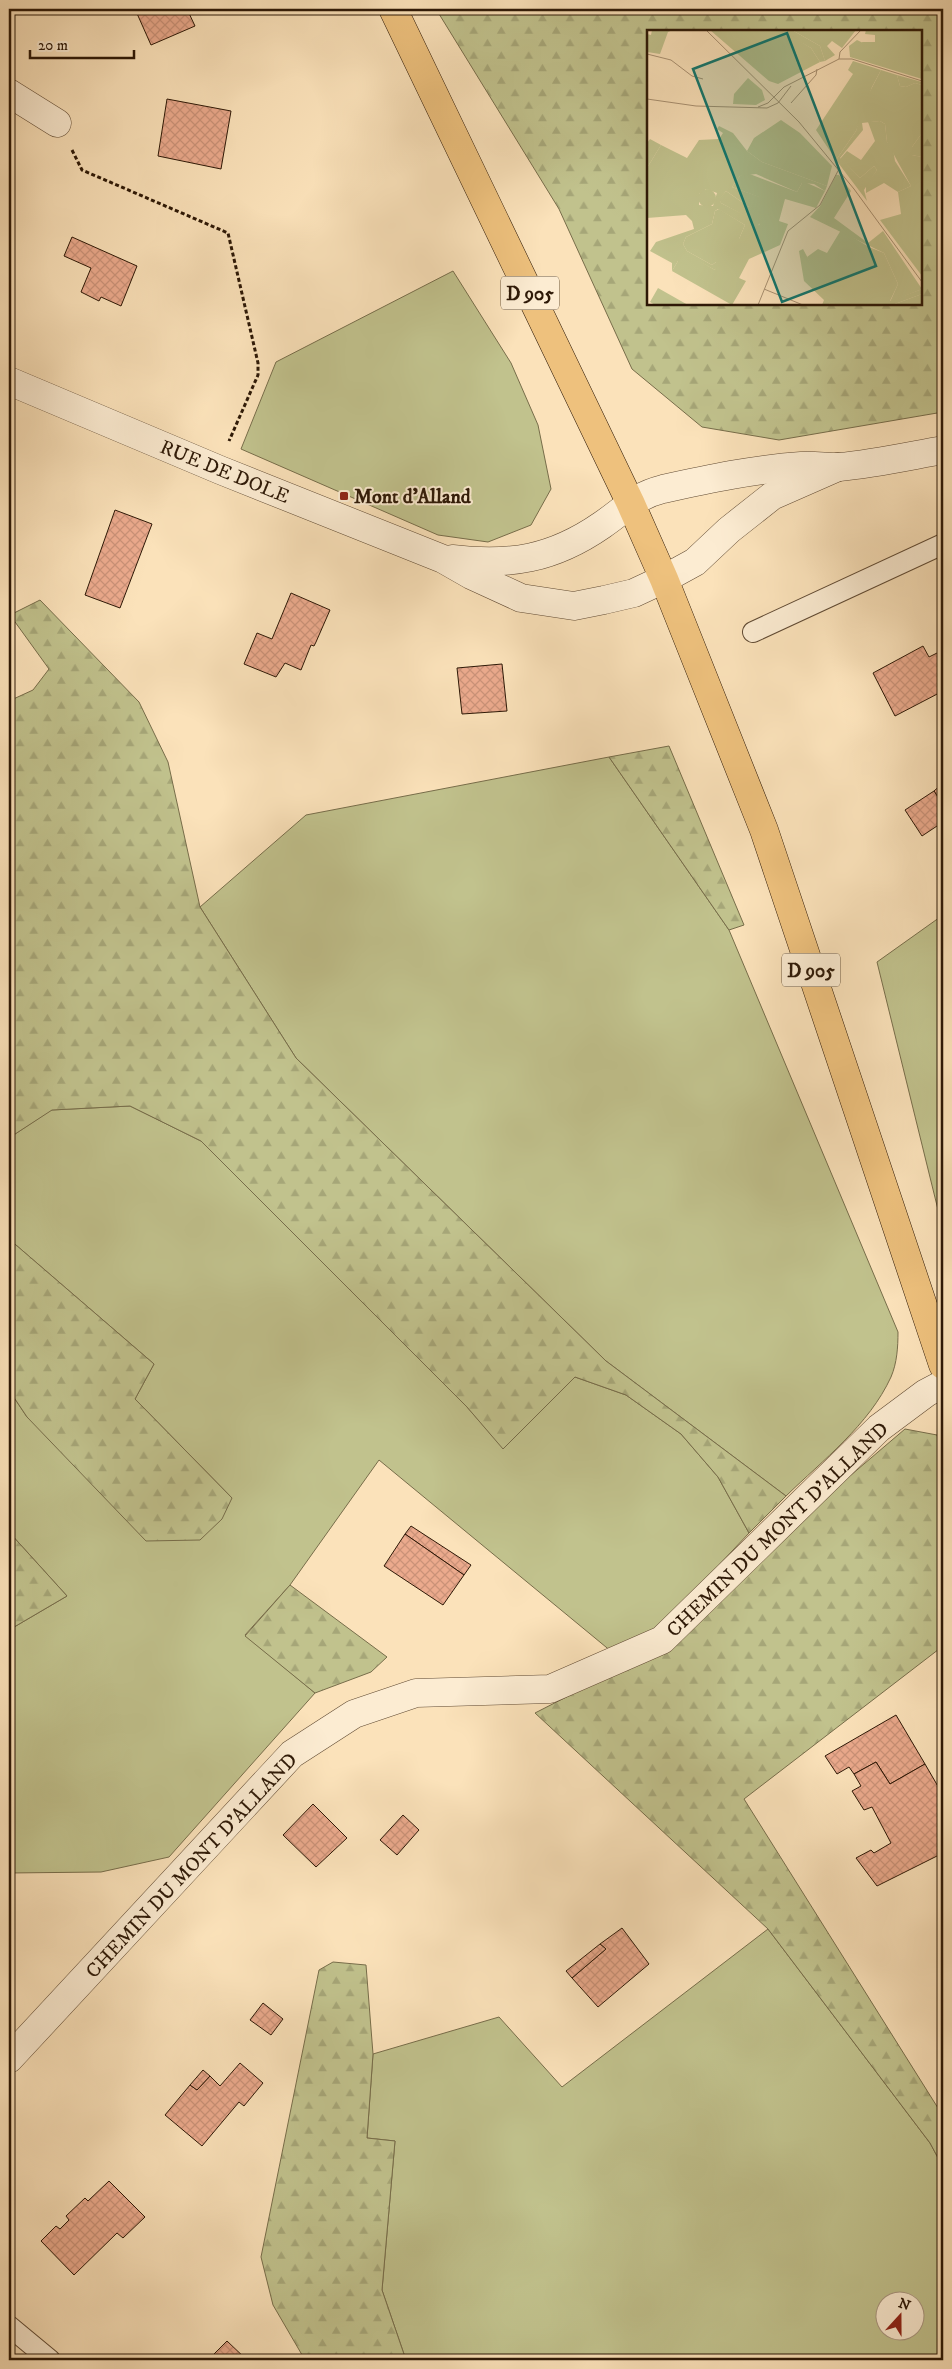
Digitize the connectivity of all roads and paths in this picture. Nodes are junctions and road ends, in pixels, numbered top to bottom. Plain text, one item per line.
1 (393, 9) edge
2 (9, 93) edge
3 (57, 123) joint
4 (9, 381) edge
5 (943, 450) edge
6 (838, 467) junction
7 (218, 468) junction
8 (630, 502) junction
9 (943, 544) edge
10 (443, 558) junction
11 (664, 580) junction
12 (753, 632) dead end
13 (943, 1365) edge
14 (943, 1384) edge
15 (9, 2059) edge
16 (9, 2326) edge
17 (50, 2360) edge

1 - 8 main road, D 905
2 - 3 street
3 - 7 path
4 - 7 street, RUE DE DOLE
5 - 6 street
6 - 8 street, RUE DE DOLE
6 - 11 street, RUE DE DOLE
7 - 10 street, RUE DE DOLE
8 - 10 street, RUE DE DOLE
8 - 11 main road, D 905
9 - 12 lane
10 - 11 street, RUE DE DOLE
11 - 13 main road, D 905
14 - 15 street, CHEMIN DU MONT D'ALLAND
16 - 17 lane

